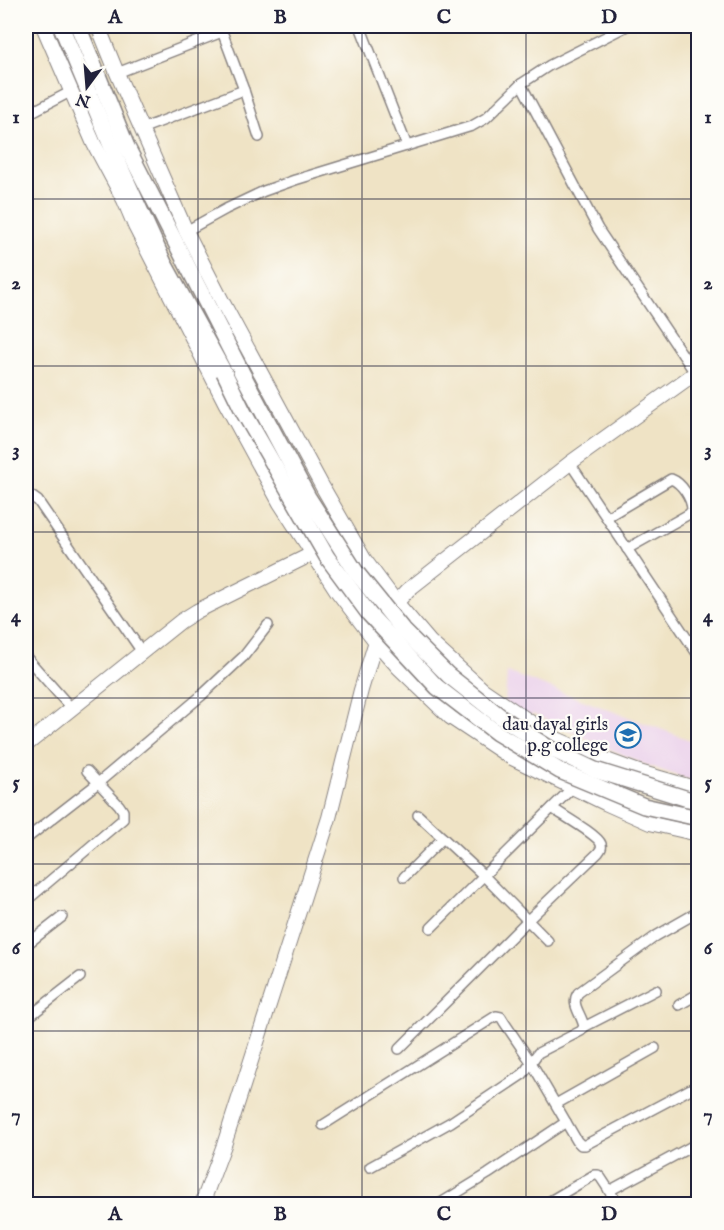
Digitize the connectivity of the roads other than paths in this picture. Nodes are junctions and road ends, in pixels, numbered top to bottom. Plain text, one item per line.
1 (43, 26) edge
2 (61, 26) edge
3 (78, 26) edge
4 (99, 26) edge
5 (360, 26) edge
6 (627, 26) edge
7 (221, 29) edge
8 (117, 73) junction
9 (521, 84) junction
10 (243, 90) junction
11 (72, 92) junction
12 (26, 115) edge
13 (141, 129) junction
14 (259, 137) dead end
15 (407, 146) junction
16 (186, 231) junction
17 (697, 375) edge
18 (570, 463) junction
19 (26, 496) edge
20 (607, 517) junction
21 (627, 549) junction
22 (312, 554) junction
23 (396, 602) junction
24 (268, 625) dead end
25 (376, 642) junction
26 (142, 652) junction
27 (699, 656) edge
28 (26, 657) edge
29 (71, 708) junction
30 (26, 745) edge
31 (87, 771) dead end
32 (98, 783) junction
33 (572, 788) junction
34 (699, 789) edge
35 (699, 801) edge
36 (552, 808) junction
37 (418, 815) dead end
38 (699, 818) edge
39 (699, 834) edge
40 (443, 838) junction
41 (26, 839) edge
42 (483, 875) junction
43 (404, 878) dead end
44 (26, 901) edge
45 (699, 912) edge
46 (62, 917) dead end
47 (528, 920) junction
48 (430, 928) dead end
49 (548, 941) dead end
50 (26, 945) edge
51 (80, 977) dead end
52 (656, 990) dead end
53 (699, 994) edge
54 (679, 1005) dead end
55 (26, 1019) edge
56 (584, 1027) junction
57 (655, 1048) dead end
58 (399, 1049) dead end
59 (531, 1062) junction
60 (699, 1085) edge
61 (556, 1104) junction
62 (566, 1122) junction
63 (323, 1125) dead end
64 (699, 1143) edge
65 (370, 1167) dead end
66 (609, 1191) junction
67 (699, 1200) edge
68 (202, 1204) edge
69 (439, 1204) edge
70 (545, 1204) edge
71 (618, 1204) edge
72 (689, 1204) edge

1 - 11 main road
2 - 38 main road, bridge
3 - 35 main road, bridge
4 - 8 main road
5 - 15 street
6 - 9 street
7 - 8 street
7 - 10 street
8 - 13 main road
9 - 15 street
9 - 17 street
10 - 13 street
10 - 14 street
11 - 12 street
11 - 22 main road
13 - 16 main road
15 - 16 street
16 - 23 main road
17 - 18 main road
18 - 20 street
18 - 23 main road
19 - 26 street
20 - 21 street
20 - 21 street
21 - 27 street
22 - 25 main road
22 - 26 main road
23 - 25 main road
23 - 34 main road
24 - 32 street
25 - 33 main road
25 - 68 main road
26 - 29 main road
28 - 29 street
29 - 30 main road
31 - 32 street
32 - 41 street
32 - 44 street
33 - 36 street
33 - 39 main road
36 - 42 street
36 - 47 street
37 - 40 street
40 - 42 street
40 - 43 street
42 - 47 street
42 - 48 street
45 - 56 street
46 - 50 street
47 - 49 street
47 - 58 street
51 - 55 street
52 - 56 street
53 - 54 street
56 - 59 street
57 - 61 street
59 - 61 street
59 - 63 street
59 - 65 street
60 - 62 street
61 - 62 street
62 - 69 street
64 - 66 street
66 - 70 street
66 - 71 street
67 - 72 street

